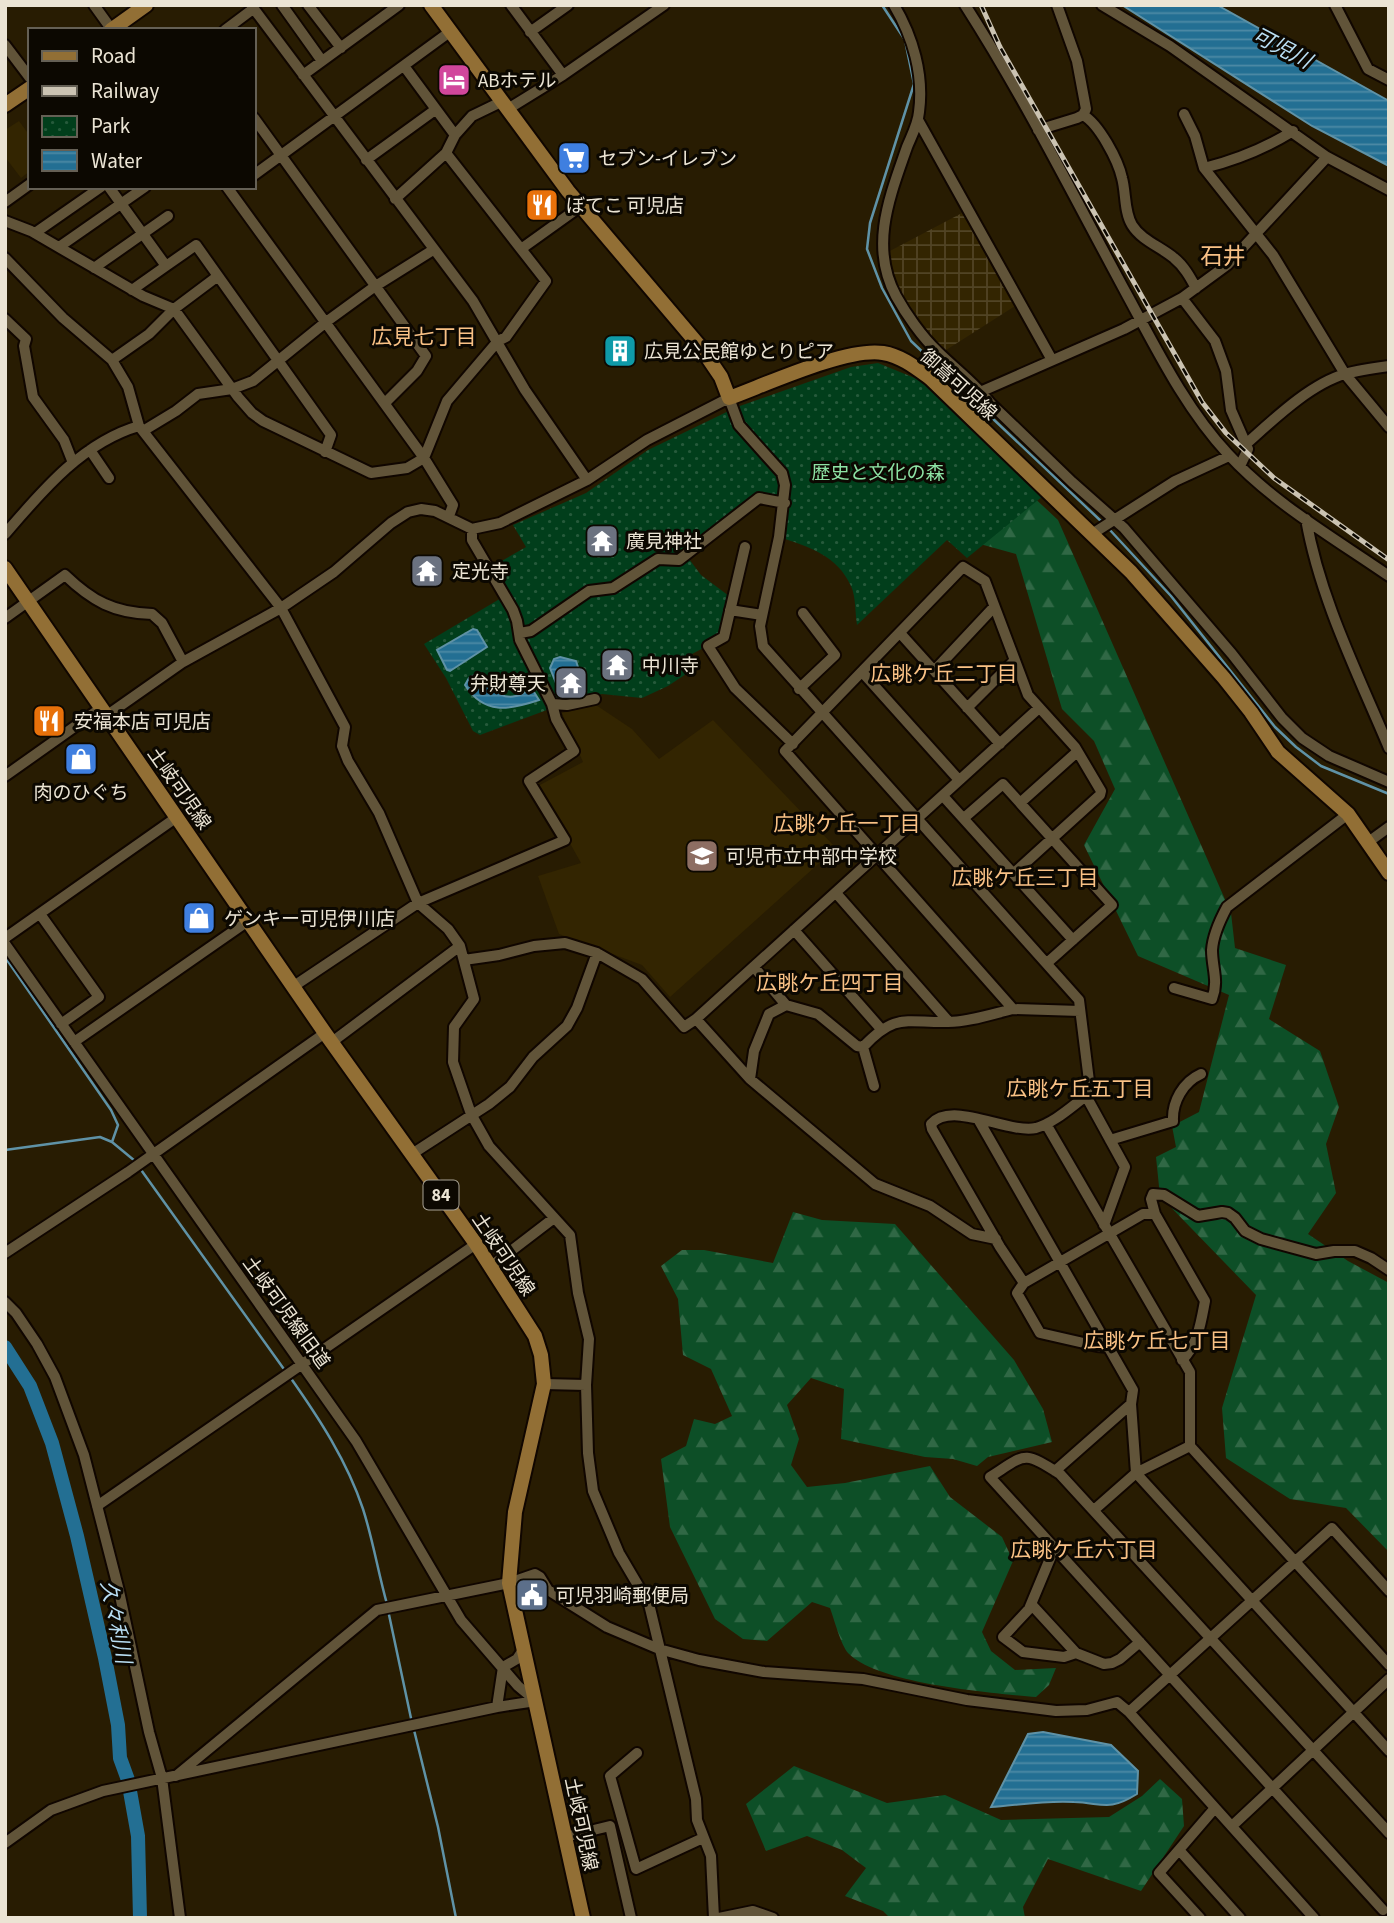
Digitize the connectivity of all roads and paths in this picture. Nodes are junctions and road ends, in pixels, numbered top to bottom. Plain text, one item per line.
1 (94, 5) edge
2 (146, 5) edge
3 (282, 5) edge
4 (308, 5) edge
5 (399, 5) edge
6 (431, 5) edge
7 (511, 5) edge
8 (568, 5) edge
9 (894, 5) edge
10 (965, 5) edge
11 (1057, 5) edge
12 (1102, 5) edge
13 (1335, 5) edge
14 (252, 7) edge
15 (656, 7) edge
16 (110, 28) edge
17 (114, 28) edge
18 (227, 28) edge
19 (451, 31) junction
20 (530, 32) junction
21 (5, 45) edge
22 (341, 48) junction
23 (322, 61) junction
24 (404, 65) junction
25 (28, 75) edge
26 (303, 75) junction
27 (563, 75) junction
28 (1389, 80) edge
29 (28, 89) edge
30 (5, 105) edge
31 (506, 105) junction
32 (435, 110) junction
33 (1184, 114) dead end
34 (1083, 115) junction
35 (333, 117) junction
36 (918, 120) junction
37 (256, 121) edge
38 (1038, 130) junction
39 (1293, 131) junction
40 (455, 135) junction
41 (446, 153) junction
42 (281, 155) junction
43 (1327, 157) junction
44 (366, 160) junction
45 (1204, 168) junction
46 (256, 174) edge
47 (28, 185) edge
48 (98, 189) edge
49 (110, 189) edge
50 (142, 189) edge
51 (232, 189) edge
52 (1389, 190) edge
53 (395, 199) junction
54 (5, 202) edge
55 (121, 204) junction
56 (581, 206) junction
57 (168, 216) dead end
58 (5, 222) edge
59 (35, 233) junction
60 (143, 234) junction
61 (1256, 234) junction
62 (60, 247) junction
63 (521, 249) junction
64 (433, 250) junction
65 (5, 258) edge
66 (166, 266) junction
67 (94, 268) junction
68 (218, 276) junction
69 (374, 287) junction
70 (1196, 288) junction
71 (132, 290) junction
72 (1182, 298) junction
73 (174, 309) junction
74 (5, 319) edge
75 (1141, 321) junction
76 (326, 322) junction
77 (498, 341) junction
78 (112, 360) junction
79 (1052, 360) junction
80 (279, 362) junction
81 (1389, 366) edge
82 (1345, 374) junction
83 (232, 389) junction
84 (981, 391) junction
85 (729, 398) junction
86 (385, 403) junction
87 (955, 403) junction
88 (1389, 427) edge
89 (141, 428) junction
90 (1246, 444) junction
91 (90, 450) junction
92 (325, 452) junction
93 (1229, 456) junction
94 (424, 458) junction
95 (73, 463) junction
96 (1240, 466) junction
97 (109, 478) dead end
98 (587, 480) junction
99 (785, 503) junction
100 (449, 516) junction
101 (1306, 519) junction
102 (1104, 526) junction
103 (472, 529) junction
104 (5, 534) edge
105 (745, 547) dead end
106 (5, 568) edge
107 (1389, 576) edge
108 (28, 602) junction
109 (994, 607) junction
110 (281, 608) junction
111 (730, 610) junction
112 (803, 613) dead end
113 (762, 615) junction
114 (5, 618) edge
115 (520, 633) junction
116 (900, 633) junction
117 (1014, 661) junction
118 (183, 663) junction
119 (934, 670) junction
120 (863, 673) junction
121 (799, 689) junction
122 (595, 699) dead end
123 (552, 704) junction
124 (967, 708) junction
125 (1039, 708) junction
126 (104, 712) junction
127 (823, 714) junction
128 (793, 744) junction
129 (1000, 744) junction
130 (1389, 748) edge
131 (1077, 752) junction
132 (5, 776) edge
133 (960, 780) junction
134 (1389, 782) edge
135 (943, 796) junction
136 (1020, 803) junction
137 (1348, 814) junction
138 (177, 817) junction
139 (964, 818) junction
140 (917, 819) junction
141 (1389, 827) edge
142 (1051, 838) junction
143 (1367, 843) junction
144 (877, 855) junction
145 (1389, 873) edge
146 (1013, 874) junction
147 (836, 892) junction
148 (418, 903) junction
149 (40, 914) junction
150 (248, 921) junction
151 (794, 930) junction
152 (5, 938) edge
153 (1073, 940) junction
154 (5, 944) edge
155 (460, 946) junction
156 (597, 953) junction
157 (464, 960) junction
158 (1047, 963) junction
159 (754, 967) junction
160 (294, 986) junction
161 (1174, 988) dead end
162 (786, 1005) junction
163 (1013, 1009) junction
164 (1080, 1011) junction
165 (696, 1019) junction
166 (949, 1022) junction
167 (61, 1024) junction
168 (881, 1029) junction
169 (329, 1038) junction
170 (74, 1042) junction
171 (863, 1047) junction
172 (1201, 1074) dead end
173 (750, 1079) junction
174 (874, 1086) dead end
175 (1086, 1096) junction
176 (471, 1114) junction
177 (978, 1119) junction
178 (1046, 1124) junction
179 (1110, 1140) junction
180 (412, 1154) junction
181 (148, 1157) junction
182 (1155, 1214) junction
183 (554, 1218) junction
184 (1106, 1229) junction
185 (996, 1239) junction
186 (475, 1244) junction
187 (5, 1253) edge
188 (1060, 1262) junction
189 (491, 1267) junction
190 (1389, 1270) edge
191 (1024, 1283) junction
192 (5, 1302) edge
193 (1108, 1347) junction
194 (1182, 1360) junction
195 (293, 1371) junction
196 (544, 1384) junction
197 (586, 1385) junction
198 (1131, 1404) junction
199 (1190, 1446) junction
200 (1055, 1471) junction
201 (1136, 1473) junction
202 (97, 1506) junction
203 (1094, 1510) junction
204 (1054, 1549) junction
205 (1295, 1562) junction
206 (509, 1583) junction
207 (1389, 1591) edge
208 (447, 1595) junction
209 (1252, 1601) junction
210 (1031, 1604) junction
211 (1210, 1639) junction
212 (1140, 1642) junction
213 (659, 1649) junction
214 (523, 1650) junction
215 (1076, 1653) junction
216 (1389, 1665) edge
217 (503, 1667) junction
218 (1170, 1676) junction
219 (1389, 1679) edge
220 (536, 1701) junction
221 (497, 1707) junction
222 (1353, 1711) junction
223 (1129, 1712) junction
224 (1312, 1749) junction
225 (1389, 1751) edge
226 (637, 1753) dead end
227 (176, 1776) junction
228 (162, 1778) junction
229 (1272, 1788) junction
230 (1215, 1808) junction
231 (1232, 1826) junction
232 (1389, 1833) edge
233 (565, 1837) junction
234 (703, 1838) junction
235 (5, 1843) edge
236 (1180, 1851) junction
237 (1386, 1909) edge
238 (180, 1918) edge
239 (583, 1918) edge
240 (631, 1918) edge
241 (717, 1918) edge
242 (773, 1918) edge
243 (1200, 1918) edge
244 (1240, 1918) edge
245 (1314, 1918) edge
246 (1371, 1918) edge

1 - 16 street
2 - 17 main road
3 - 23 street
4 - 22 street
5 - 22 street
6 - 19 main road
7 - 20 street
8 - 20 street
9 - 36 street
10 - 38 street
11 - 34 street
12 - 39 street
13 - 28 street
14 - 18 street
14 - 26 street
15 - 27 street
19 - 24 street
19 - 31 main road
20 - 27 street
21 - 25 street
22 - 23 street
23 - 26 street
24 - 32 street
24 - 35 street
26 - 35 street
27 - 31 street
29 - 30 main road
31 - 40 street
31 - 56 main road
32 - 40 street
32 - 44 street
33 - 45 street
34 - 38 street
34 - 70 street
35 - 42 street
35 - 44 street
36 - 79 street
36 - 84 street
37 - 42 street
38 - 75 street
39 - 43 street
39 - 45 street
40 - 41 street
41 - 53 street
41 - 63 street
42 - 46 street
42 - 69 street
43 - 52 street
43 - 61 street
44 - 53 street
45 - 61 street
47 - 54 street
48 - 59 street
49 - 55 street
50 - 55 street
51 - 76 street
53 - 64 street
55 - 60 street
55 - 62 street
56 - 63 street
56 - 85 main road
57 - 60 street
58 - 59 street
59 - 62 street
60 - 66 street
60 - 67 street
61 - 70 street
61 - 82 street
62 - 67 street
63 - 77 street
64 - 69 street
64 - 77 street
65 - 78 street
66 - 68 street
66 - 71 street
67 - 71 street
68 - 73 street
68 - 80 street
69 - 76 street
69 - 86 street
70 - 72 street
71 - 73 street
72 - 75 street
72 - 90 street
73 - 78 street
73 - 83 street
74 - 95 street
75 - 79 street
75 - 93 street
76 - 80 street
76 - 86 street
77 - 94 street
77 - 98 street
78 - 89 street
79 - 84 street
80 - 83 street
80 - 92 street
81 - 82 street
82 - 88 street
82 - 90 street
83 - 89 street
83 - 92 street
84 - 87 street
84 - 102 street
85 - 87 main road, 御嵩可児線
85 - 98 street
85 - 99 street
86 - 94 street
87 - 102 main road, 御嵩可児線
89 - 91 street
89 - 110 street
90 - 96 street
91 - 95 street
91 - 97 street
92 - 94 street
93 - 96 street
93 - 102 street
94 - 100 street
95 - 104 street
96 - 101 street
98 - 103 street
99 - 113 street
99 - 115 street
100 - 103 street
100 - 110 street
101 - 107 street
101 - 130 street
102 - 134 street
102 - 137 main road, 御嵩可児線
103 - 115 street
105 - 111 street
106 - 108 main road, 土岐可児線 / 84
108 - 114 street
108 - 118 street
108 - 126 main road, 土岐可児線 / 84
109 - 116 street
109 - 117 street
109 - 119 street
110 - 118 street
110 - 148 street
111 - 113 street
111 - 128 street
112 - 121 street
113 - 121 street
115 - 123 street
116 - 119 street
116 - 120 street
117 - 124 street
117 - 125 street
118 - 126 street
119 - 124 street
120 - 127 street
120 - 133 street
121 - 127 street
122 - 123 street
123 - 148 street
124 - 129 street
125 - 129 street
125 - 131 street
126 - 132 street
126 - 138 main road, 土岐可児線 / 84
127 - 128 street
127 - 140 street
128 - 144 street
129 - 133 street
131 - 136 street
131 - 142 street
133 - 135 street
135 - 139 street
135 - 140 street
136 - 139 street
136 - 142 street
137 - 143 main road, 御嵩可児線
137 - 161 street
138 - 149 street
138 - 150 main road, 土岐可児線 / 84
139 - 146 street
140 - 144 street
140 - 158 street
141 - 143 street
142 - 146 street
142 - 153 street
143 - 145 main road, 御嵩可児線
144 - 147 street
144 - 163 street
146 - 153 street
147 - 151 street
147 - 166 street
148 - 155 street
148 - 160 street
149 - 152 street
149 - 167 street
150 - 160 main road, 土岐可児線 / 84
150 - 170 street
151 - 159 street
151 - 168 street
153 - 158 street
154 - 167 street, 土岐可児線旧道
155 - 157 street
155 - 169 street
156 - 157 street
156 - 165 street
156 - 176 street
157 - 176 street
158 - 164 street
159 - 162 street
159 - 165 street
160 - 169 main road, 土岐可児線 / 84
162 - 171 street
162 - 173 street
163 - 164 street
163 - 166 street
164 - 175 street
165 - 173 street
166 - 168 street
167 - 170 street, 土岐可児線旧道
168 - 171 street
169 - 180 main road, 土岐可児線 / 84
169 - 181 street
170 - 181 street, 土岐可児線旧道
171 - 174 street
172 - 179 street
173 - 185 street
175 - 178 street
175 - 179 street
176 - 180 street
176 - 183 street
177 - 178 street
177 - 185 street
177 - 188 street
178 - 184 street
179 - 184 street
180 - 186 main road, 土岐可児線 / 84
181 - 187 street
181 - 195 street, 土岐可児線旧道
182 - 184 street
182 - 190 street
182 - 194 street
183 - 189 street
183 - 197 street
184 - 188 street
184 - 194 street
185 - 191 street
186 - 189 main road, 土岐可児線 / 84
186 - 195 street
188 - 191 street
188 - 193 street
189 - 196 main road, 土岐可児線 / 84
191 - 193 street
192 - 202 street
193 - 198 street
194 - 199 street
195 - 202 street
195 - 208 street, 土岐可児線旧道
196 - 197 street
196 - 206 main road, 土岐可児線 / 84
197 - 213 street
198 - 200 street
198 - 201 street
199 - 201 street
199 - 205 street
200 - 203 street
200 - 204 street
201 - 203 street
201 - 209 street
202 - 228 street
203 - 211 street
204 - 210 street
204 - 212 street
205 - 207 street
205 - 209 street
205 - 216 street
206 - 208 street
206 - 213 street
206 - 214 main road, 土岐可児線 / 84
208 - 217 street, 土岐可児線旧道
208 - 227 street
209 - 211 street
209 - 222 street
210 - 215 street
210 - 215 street
211 - 218 street
211 - 224 street
212 - 215 street
212 - 218 street
213 - 223 street
213 - 234 street
214 - 217 street
214 - 220 main road, 土岐可児線 / 84
217 - 220 street, 土岐可児線旧道
217 - 221 street
218 - 223 street
218 - 229 street
219 - 222 street
220 - 221 street
220 - 233 main road, 土岐可児線 / 84
221 - 227 street
222 - 224 street
222 - 225 street
223 - 230 street
224 - 229 street
224 - 232 street
226 - 234 street
227 - 228 street
228 - 235 street
228 - 238 street
229 - 231 street
229 - 237 street
230 - 231 street
230 - 236 street
231 - 245 street
233 - 239 main road, 土岐可児線 / 84
233 - 240 street
234 - 241 street
236 - 243 street
236 - 244 street
237 - 246 street
241 - 242 street

